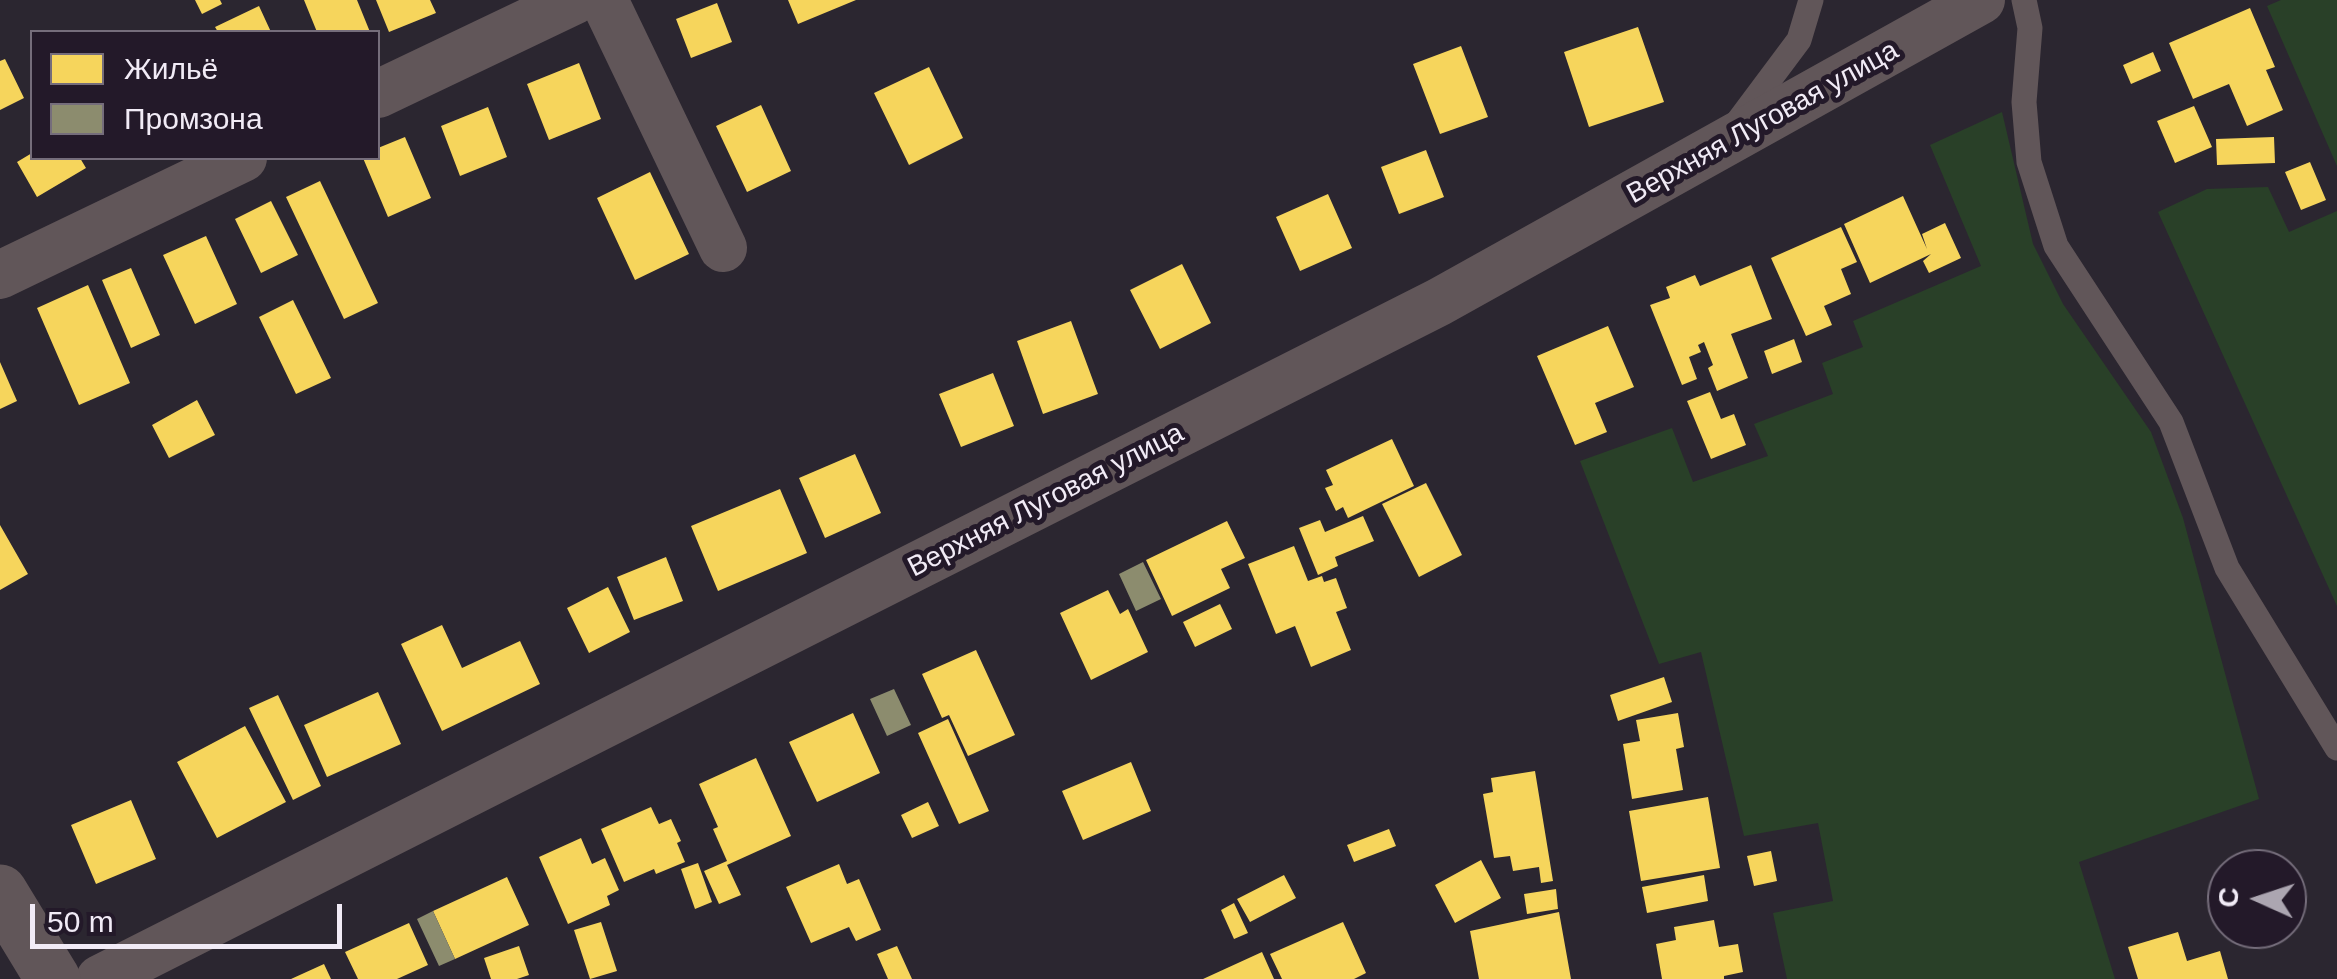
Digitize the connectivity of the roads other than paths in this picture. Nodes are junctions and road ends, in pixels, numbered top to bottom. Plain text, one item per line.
1 (575, 0) edge
2 (604, 0) edge
3 (1811, 0) edge
4 (1980, 0) edge
5 (2024, 0) edge
6 (380, 93) edge
7 (1718, 148) junction
8 (239, 160) edge
9 (723, 248) dead end
10 (0, 275) edge
11 (2337, 748) edge
12 (0, 892) edge
13 (53, 979) edge
14 (100, 979) edge

1 - 6 street
2 - 9 street
3 - 7 lane
4 - 7 street, Верхняя Луговая улица
5 - 11 lane
7 - 14 street, Верхняя Луговая улица
8 - 10 street
12 - 13 street

